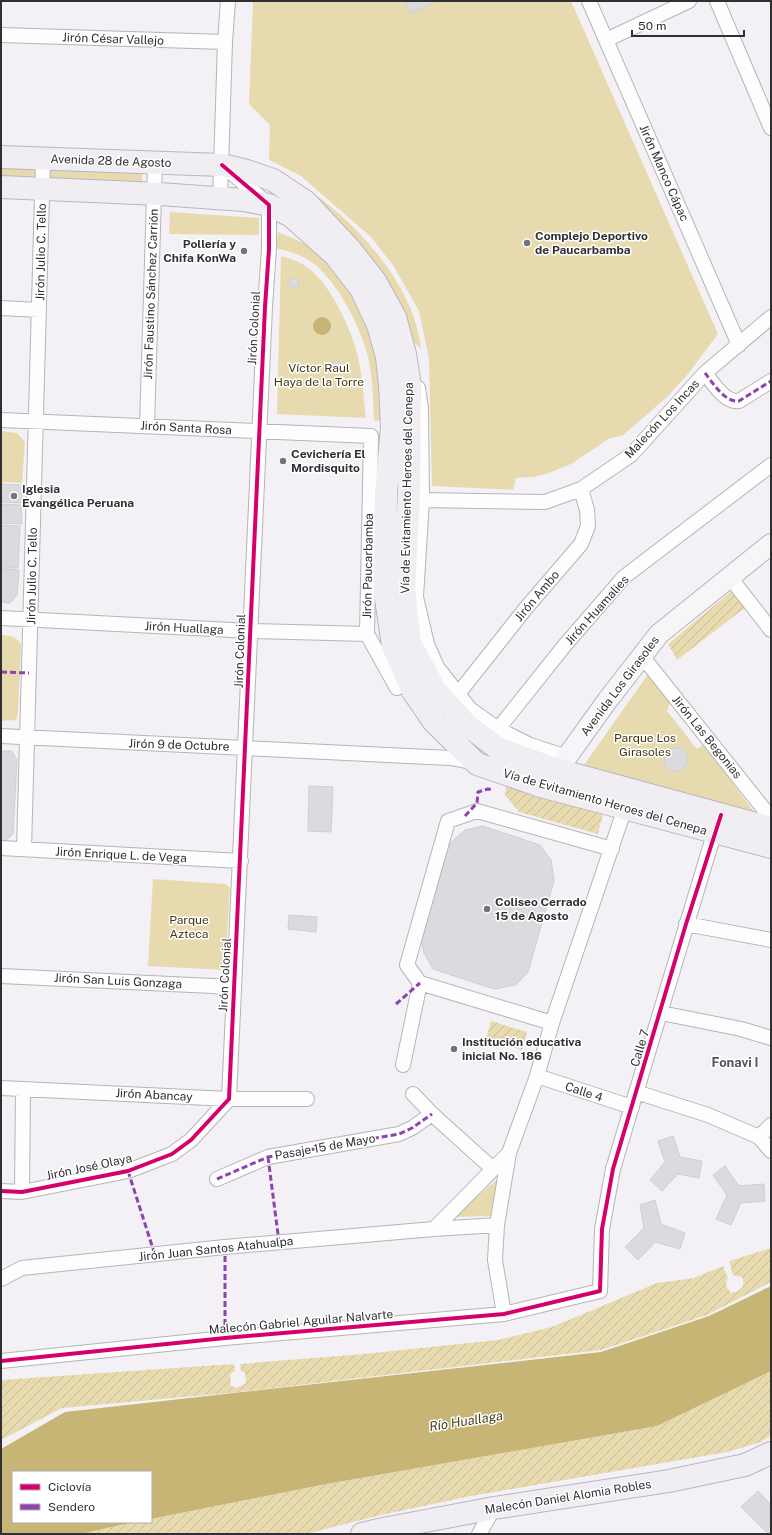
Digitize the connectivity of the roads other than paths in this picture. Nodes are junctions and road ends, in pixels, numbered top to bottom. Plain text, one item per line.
1 (228, 1) edge
2 (589, 1) edge
3 (689, 1) edge
4 (717, 1) edge
5 (1, 35) edge
6 (606, 40) junction
7 (226, 42) junction
8 (771, 128) edge
9 (1, 157) edge
10 (43, 159) junction
11 (155, 163) junction
12 (222, 165) junction
13 (1, 187) edge
14 (42, 189) junction
15 (154, 194) junction
16 (220, 198) junction
17 (269, 205) junction
18 (1, 308) edge
19 (39, 310) junction
20 (771, 317) edge
21 (401, 338) junction
22 (739, 345) junction
23 (705, 373) junction
24 (771, 381) edge
25 (1, 420) edge
26 (36, 422) junction
27 (147, 426) junction
28 (259, 432) junction
29 (371, 436) joint
30 (771, 465) edge
31 (581, 489) junction
32 (422, 500) junction
33 (771, 544) edge
34 (729, 576) junction
35 (1, 618) edge
36 (31, 620) junction
37 (771, 630) edge
38 (251, 631) junction
39 (367, 634) junction
40 (642, 656) junction
41 (397, 688) dead end
42 (458, 694) junction
43 (498, 729) junction
44 (1, 736) edge
45 (26, 738) junction
46 (246, 747) junction
47 (477, 764) junction
48 (559, 772) junction
49 (625, 808) junction
50 (771, 818) edge
51 (718, 824) junction
52 (771, 828) edge
53 (771, 847) edge
54 (1, 848) edge
55 (24, 849) junction
56 (612, 849) junction
57 (240, 861) junction
58 (686, 924) junction
59 (771, 940) edge
60 (1, 976) edge
61 (420, 983) junction
62 (234, 987) junction
63 (661, 1013) junction
64 (552, 1023) junction
65 (771, 1038) edge
66 (403, 1065) dead end
67 (537, 1076) junction
68 (1, 1088) edge
69 (23, 1089) junction
70 (636, 1092) junction
71 (414, 1094) dead end
72 (229, 1099) junction
73 (307, 1099) dead end
74 (632, 1107) junction
75 (432, 1114) junction
76 (771, 1126) edge
77 (759, 1138) junction
78 (771, 1151) edge
79 (509, 1153) junction
80 (493, 1169) junction
81 (217, 1179) dead end
82 (1, 1191) edge
83 (22, 1192) junction
84 (497, 1225) junction
85 (434, 1229) junction
86 (1, 1279) edge
87 (600, 1291) joint
88 (504, 1314) junction
89 (1, 1361) edge
90 (771, 1453) edge
91 (494, 1508) junction
92 (362, 1534) edge
93 (479, 1534) edge

1 - 7 street
2 - 6 street, Jirón Manco Cápac
3 - 6 street
4 - 8 street
5 - 7 street, Jirón César Vallejo
6 - 22 street, Jirón Manco Cápac
7 - 12 street
9 - 10 main road, Avenida 28 de Agosto
10 - 11 main road, Avenida 28 de Agosto
10 - 14 street, Jirón Julio C. Tello
11 - 12 main road, Avenida 28 de Agosto
11 - 15 street, Jirón Faustino Sánchez Carrión
12 - 16 street
12 - 17 street
12 - 21 main road, Vía de Evitamiento Heroes del Cenepa
13 - 14 main road
14 - 15 main road
14 - 19 street, Jirón Julio C. Tello
15 - 16 main road
15 - 27 street, Jirón Faustino Sánchez Carrión
16 - 17 main road, Vía de Evitamiento Heroes del Cenepa
17 - 28 street, Jirón Colonial
17 - 47 main road, Vía de Evitamiento Heroes del Cenepa
18 - 19 street
19 - 26 street, Jirón Julio C. Tello
20 - 22 street, Malecón Los Incas
21 - 32 street
21 - 48 main road, Vía de Evitamiento Heroes del Cenepa
22 - 23 street, Malecón Los Incas
23 - 24 street
23 - 31 street, Malecón Los Incas
25 - 26 street, Jirón Santa Rosa
26 - 27 street, Jirón Santa Rosa
26 - 36 street, Jirón Julio C. Tello
27 - 28 street, Jirón Santa Rosa
28 - 29 street, Jirón Santa Rosa
28 - 38 street, Jirón Colonial
29 - 39 street, Jirón Paucarbamba
30 - 43 street, Jirón Huamalies
31 - 32 street, Malecón Los Incas
31 - 42 street, Jirón Ambo
32 - 42 street
33 - 34 main road, Avenida Los Girasoles
34 - 37 street
34 - 40 main road, Avenida Los Girasoles
35 - 36 street, Jirón Huallaga
36 - 38 street, Jirón Huallaga
36 - 45 street, Jirón Julio C. Tello
38 - 39 street, Jirón Huallaga
38 - 46 street, Jirón Colonial
39 - 41 street, Jirón Paucarbamba
40 - 48 main road, Avenida Los Girasoles
40 - 50 street, Jirón Las Begonias
42 - 43 street
43 - 48 street
44 - 45 street, Jirón 9 de Octubre
45 - 46 street, Jirón 9 de Octubre
45 - 55 street, Jirón Julio C. Tello
46 - 47 street, Jirón 9 de Octubre
46 - 57 street, Jirón Colonial
47 - 48 main road, Vía de Evitamiento Heroes del Cenepa
48 - 49 main road, Vía de Evitamiento Heroes del Cenepa
48 - 51 main road, Vía de Evitamiento Heroes del Cenepa
49 - 51 main road, Vía de Evitamiento Heroes del Cenepa
49 - 56 street
51 - 52 main road, Vía de Evitamiento Heroes del Cenepa
51 - 53 main road, Vía de Evitamiento Heroes del Cenepa
51 - 58 street, Calle 7
54 - 55 street, Jirón Enrique L. de Vega
55 - 57 street, Jirón Enrique L. de Vega
56 - 61 street
56 - 64 street
57 - 62 street, Jirón Colonial
58 - 59 street
58 - 63 street, Calle 7
60 - 62 street, Jirón San Luis Gonzaga
61 - 64 street
61 - 66 street
62 - 72 street, Jirón Colonial
63 - 65 street
63 - 70 street, Calle 7
64 - 67 street
67 - 74 street, Calle 4
67 - 79 street
68 - 69 street, Jirón Abancay
69 - 72 street, Jirón Abancay
69 - 83 street
70 - 74 street, Calle 7
70 - 77 street
71 - 75 street
72 - 73 street, Jirón Abancay
72 - 83 street, Jirón José Olaya
74 - 87 street, Calle 7
75 - 80 street
75 - 81 street, Pasaje 15 de Mayo
76 - 77 street
77 - 78 street
79 - 80 street
79 - 84 street
80 - 85 street
82 - 83 street, Jirón José Olaya
84 - 85 street, Jirón Juan Santos Atahualpa
84 - 88 street
85 - 86 street, Jirón Juan Santos Atahualpa
87 - 88 street, Malecón Gabriel Aguilar Nalvarte
88 - 89 street, Malecón Gabriel Aguilar Nalvarte
90 - 91 main road, Malecón Daniel Alomia Robles
91 - 92 main road, Malecón Daniel Alomia Robles
91 - 93 street

